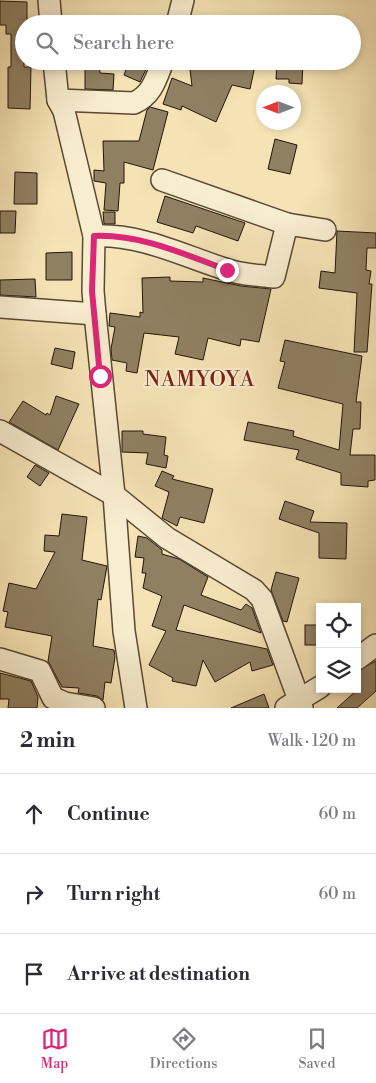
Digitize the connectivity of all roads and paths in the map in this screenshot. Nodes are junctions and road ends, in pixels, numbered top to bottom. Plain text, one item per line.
1 (49, 0) edge
2 (183, 0) edge
3 (50, 15) edge
4 (179, 15) edge
5 (55, 70) edge
6 (159, 70) edge
7 (58, 100) junction
8 (162, 180) dead end
9 (287, 224) junction
10 (325, 230) dead end
11 (94, 236) junction
12 (0, 307) edge
13 (94, 314) junction
14 (0, 431) edge
15 (114, 496) junction
16 (376, 645) edge
17 (361, 656) edge
18 (0, 659) edge
19 (316, 690) edge
20 (296, 706) edge
21 (94, 708) edge
22 (136, 708) edge

1 - 3 street
2 - 4 street
5 - 7 street
6 - 7 street
7 - 11 street
8 - 9 street
9 - 10 street
9 - 11 street
11 - 13 street
12 - 13 street
13 - 15 street
14 - 15 street
15 - 20 street
15 - 22 street
16 - 17 street
18 - 21 street
19 - 20 street

